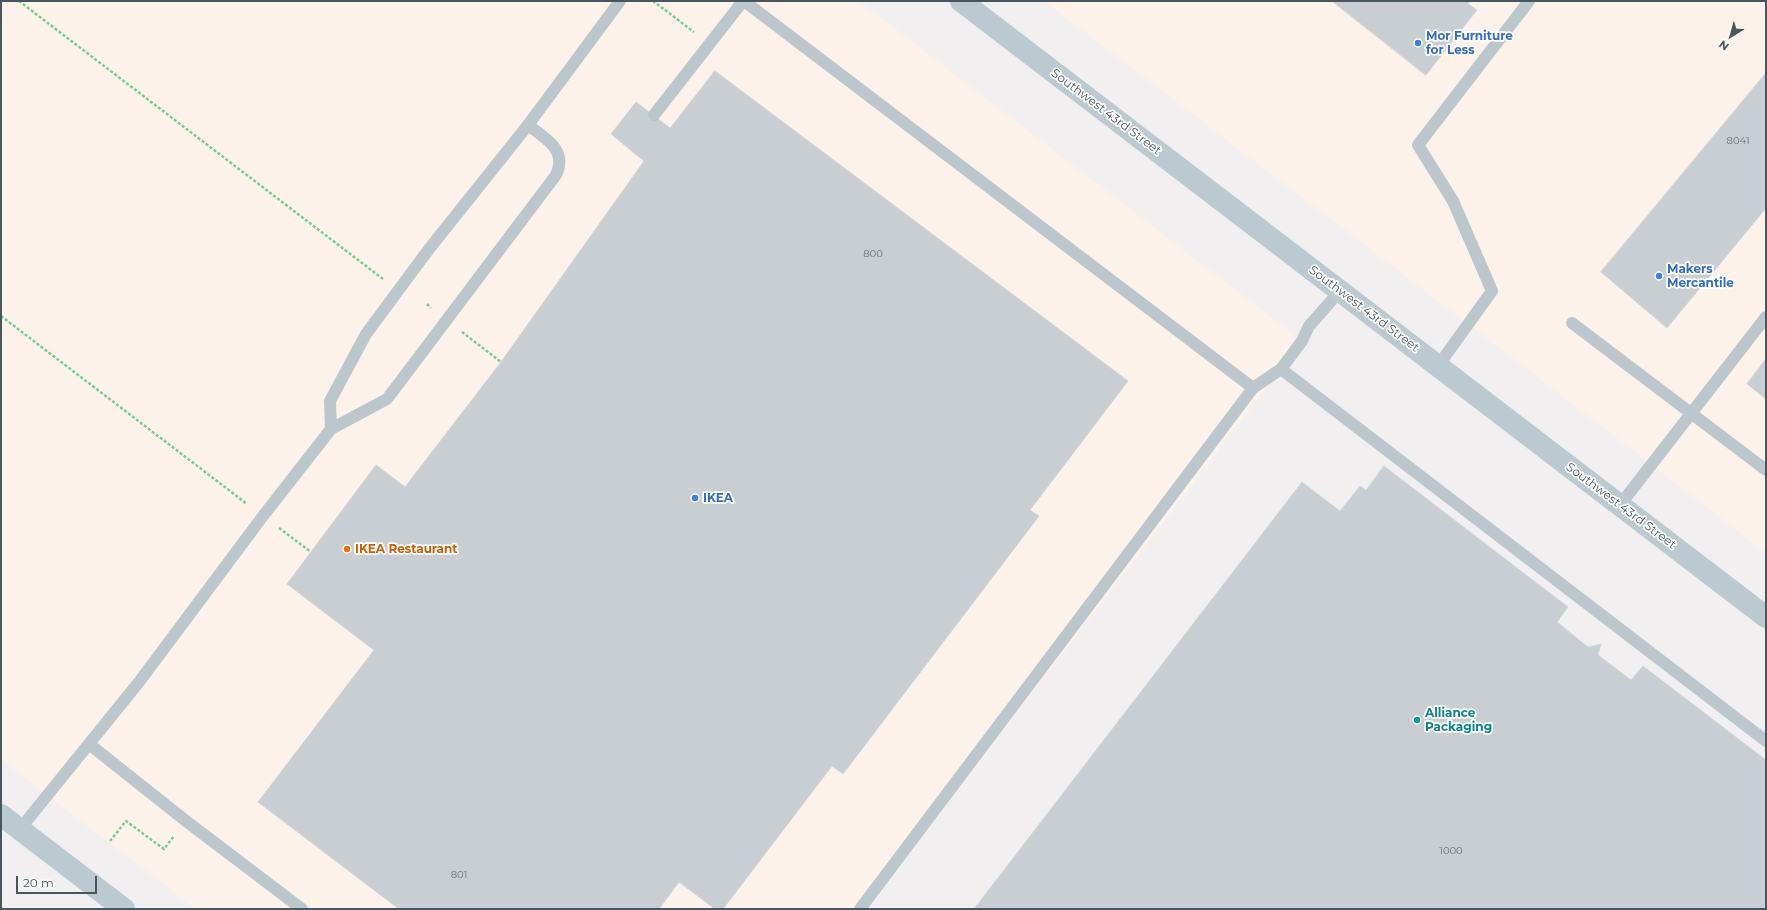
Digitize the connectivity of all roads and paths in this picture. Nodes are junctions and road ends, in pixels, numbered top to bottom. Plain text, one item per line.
1 (19, 1) edge
2 (620, 1) edge
3 (653, 1) edge
4 (744, 1) edge
5 (961, 1) edge
6 (1530, 1) edge
7 (710, 44) junction
8 (654, 116) dead end
9 (528, 125) junction
10 (384, 279) dead end
11 (1340, 291) junction
12 (1, 316) edge
13 (1766, 317) edge
14 (1572, 323) dead end
15 (460, 330) dead end
16 (501, 362) dead end
17 (1438, 366) junction
18 (1281, 369) junction
19 (1253, 388) junction
20 (1691, 414) junction
21 (331, 429) junction
22 (1766, 470) edge
23 (248, 504) dead end
24 (1620, 505) junction
25 (278, 527) dead end
26 (311, 552) dead end
27 (1766, 617) edge
28 (1766, 741) edge
29 (89, 744) junction
30 (1, 815) edge
31 (20, 829) junction
32 (176, 834) dead end
33 (110, 841) dead end
34 (124, 909) edge
35 (302, 909) edge
36 (860, 909) edge

1 - 10 path
2 - 9 lane
3 - 7 path
4 - 7 lane
4 - 19 lane
5 - 11 main road, Southwest 43rd Street
6 - 17 lane
7 - 8 lane
9 - 21 lane
9 - 21 lane
11 - 17 main road, Southwest 43rd Street
11 - 18 lane
12 - 23 path
13 - 20 lane
14 - 20 lane
15 - 16 path
17 - 24 main road, Southwest 43rd Street
18 - 19 lane
18 - 28 lane
19 - 36 lane
20 - 22 lane
20 - 24 lane
21 - 29 lane
24 - 27 main road, Southwest 43rd Street
25 - 26 path
29 - 31 lane
29 - 35 lane
30 - 31 main road
31 - 34 main road
32 - 33 path

